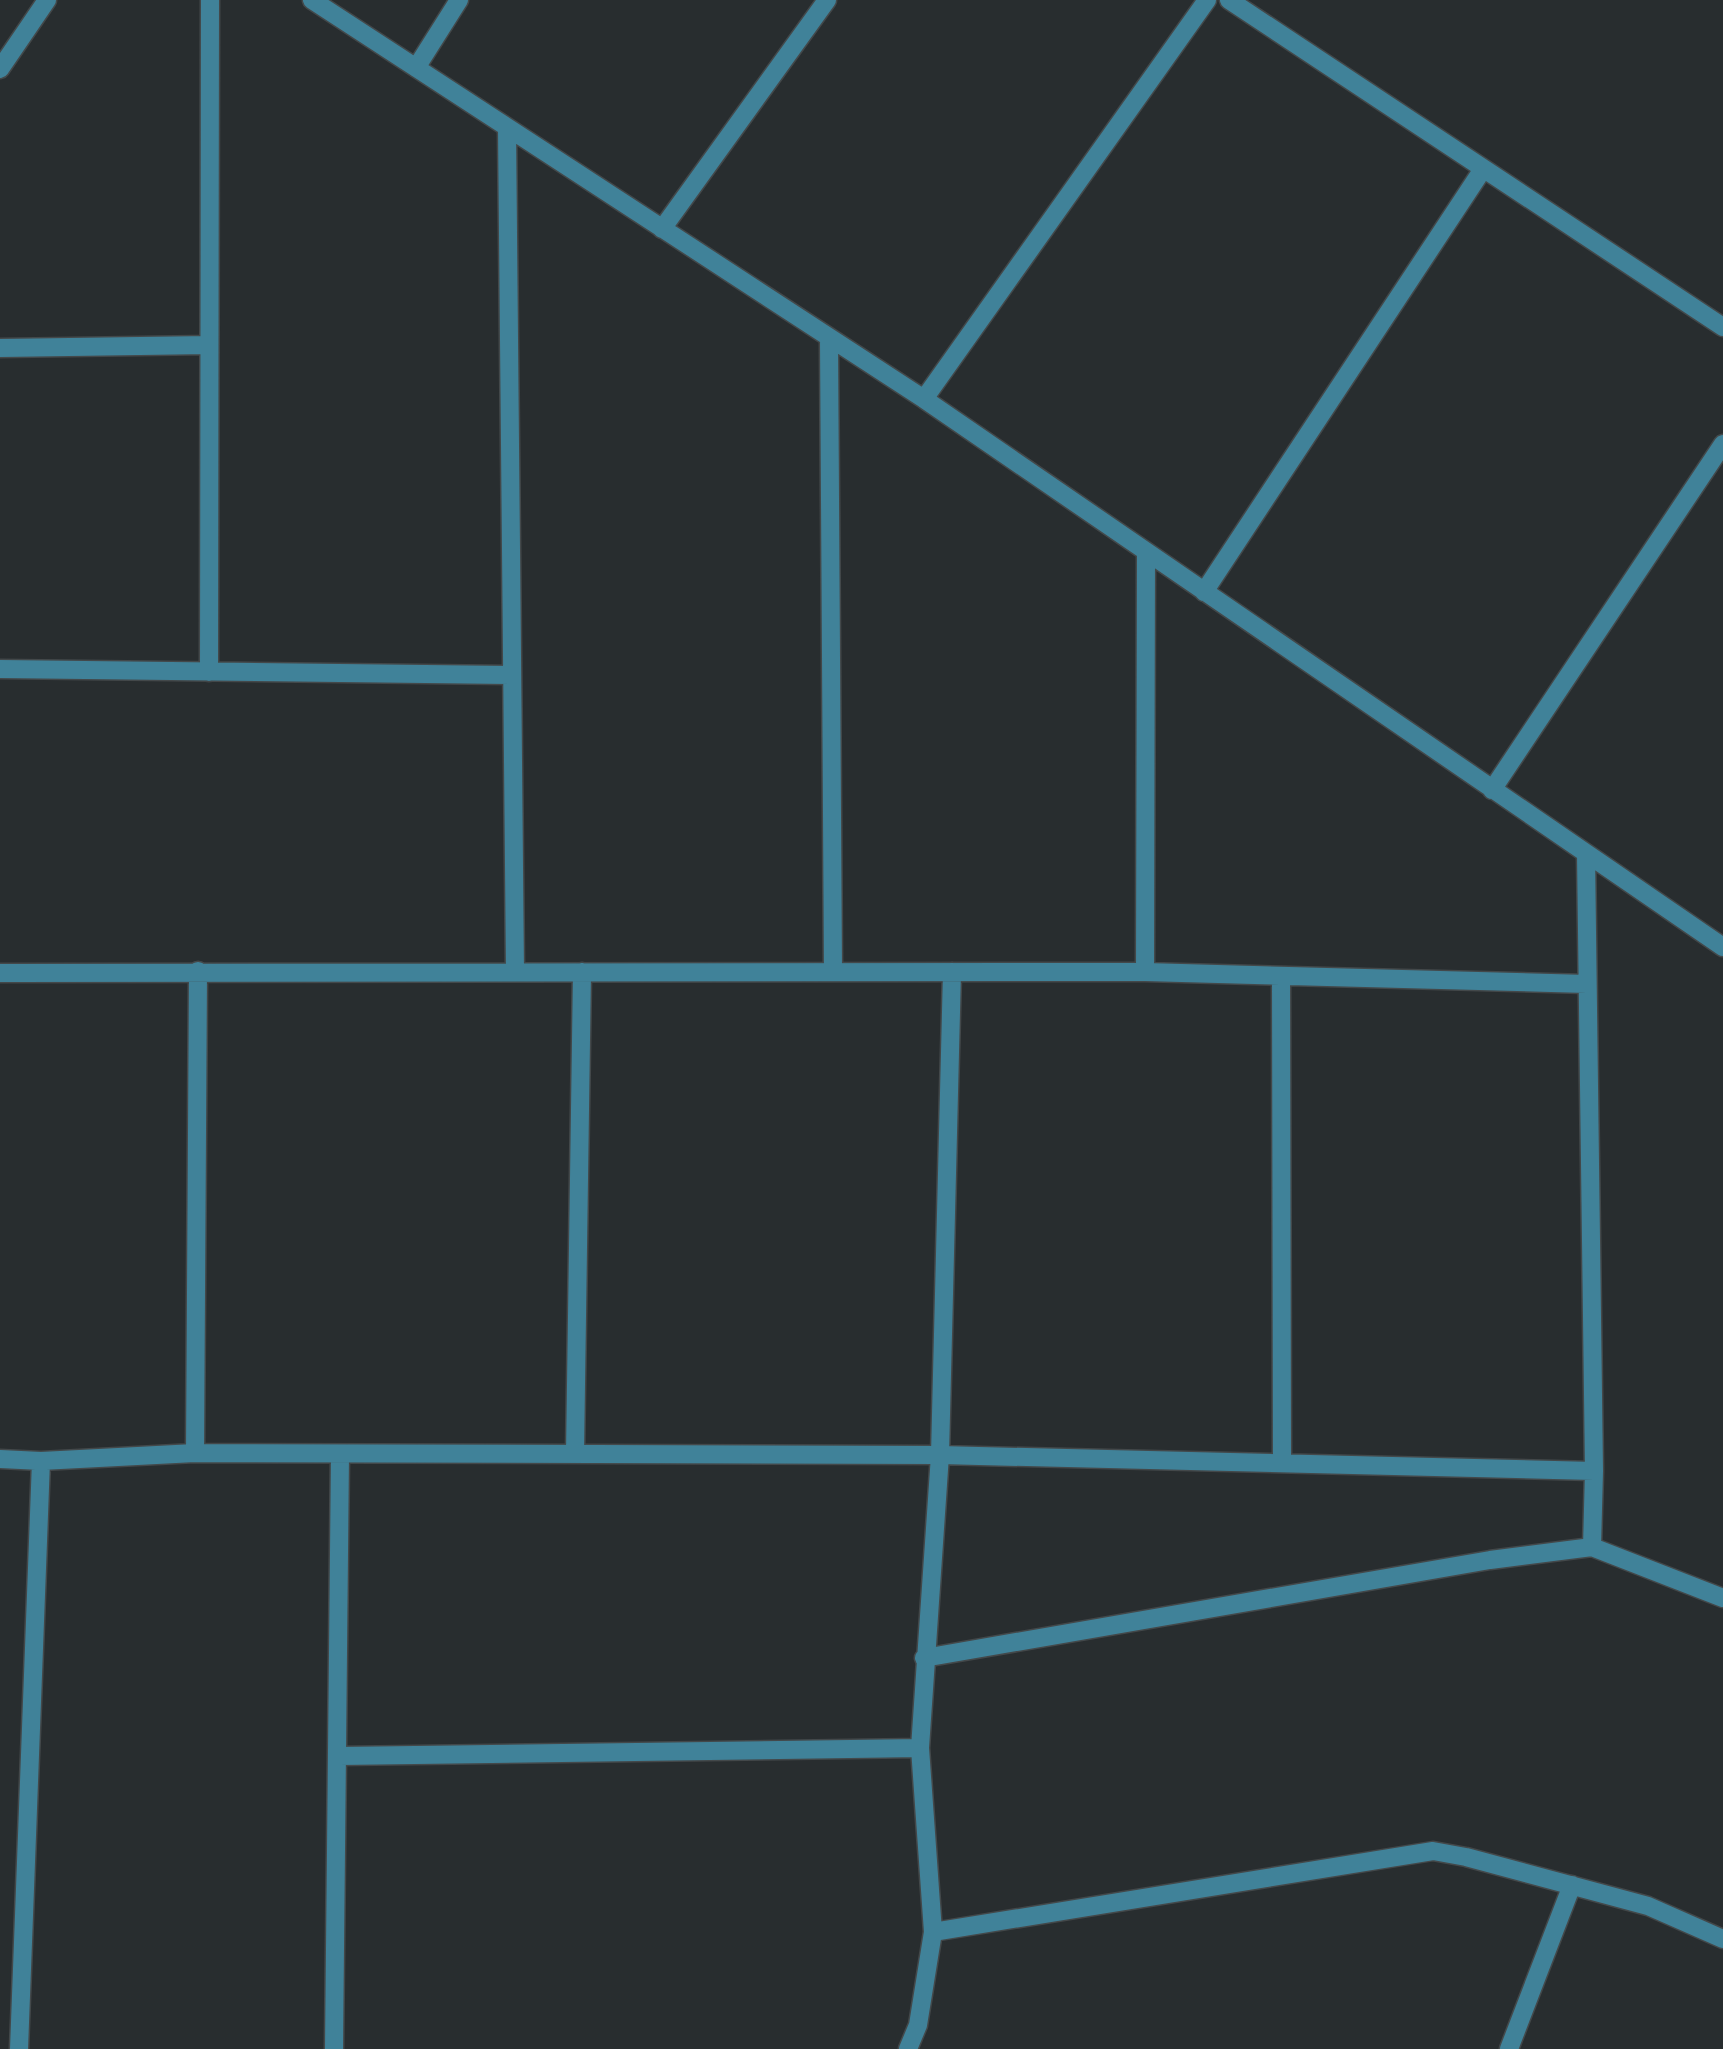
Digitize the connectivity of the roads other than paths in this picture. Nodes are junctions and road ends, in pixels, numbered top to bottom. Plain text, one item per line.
1 (47, 0) edge
2 (210, 0) edge
3 (312, 0) edge
4 (459, 0) edge
5 (827, 0) edge
6 (1207, 0) edge
7 (1228, 0) edge
8 (416, 68) junction
9 (0, 69) edge
10 (507, 128) junction
11 (1483, 169) junction
12 (662, 229) junction
13 (1723, 327) edge
14 (830, 340) junction
15 (209, 345) junction
16 (0, 348) edge
17 (924, 399) junction
18 (1723, 444) edge
19 (1146, 552) junction
20 (1204, 592) junction
21 (0, 669) edge
22 (209, 672) junction
23 (512, 676) junction
24 (1492, 790) junction
25 (1586, 854) junction
26 (1723, 947) edge
27 (198, 971) junction
28 (515, 971) junction
29 (582, 972) junction
30 (833, 972) junction
31 (952, 972) junction
32 (1145, 972) junction
33 (0, 973) edge
34 (1281, 976) junction
35 (1587, 984) junction
36 (195, 1453) junction
37 (340, 1454) junction
38 (575, 1454) junction
39 (940, 1455) junction
40 (0, 1459) edge
41 (41, 1461) junction
42 (1282, 1461) junction
43 (1594, 1471) junction
44 (1592, 1548) junction
45 (1723, 1598) edge
46 (924, 1658) junction
47 (920, 1748) junction
48 (340, 1756) junction
49 (1572, 1885) junction
50 (933, 1932) junction
51 (1723, 1939) edge
52 (19, 2049) edge
53 (334, 2049) edge
54 (908, 2049) edge
55 (1509, 2049) edge

1 - 9 street
2 - 15 street
3 - 8 street
4 - 8 street
5 - 12 street
6 - 17 street
7 - 11 street
8 - 10 street
10 - 12 street
10 - 23 street
11 - 13 street
11 - 20 street
12 - 14 street
14 - 17 street
14 - 30 street
15 - 16 street
15 - 22 street
17 - 19 street
18 - 24 street
19 - 20 street
19 - 32 street
20 - 24 street
21 - 22 street
22 - 23 street
23 - 28 street
24 - 25 street
25 - 26 street
25 - 35 street
27 - 28 street
27 - 33 street
27 - 36 street
28 - 29 street
29 - 30 street
29 - 38 street
30 - 31 street
31 - 32 street
31 - 39 street
32 - 34 street
34 - 35 street
34 - 42 street
35 - 43 street
36 - 37 street
36 - 41 street
37 - 38 street
37 - 48 street
38 - 39 street
39 - 42 street
39 - 46 street
40 - 41 street
41 - 52 street
42 - 43 street
43 - 44 street
44 - 45 street
44 - 46 street
46 - 47 street
47 - 48 street
47 - 50 street
48 - 53 street
49 - 50 street
49 - 51 street
49 - 55 street
50 - 54 street

